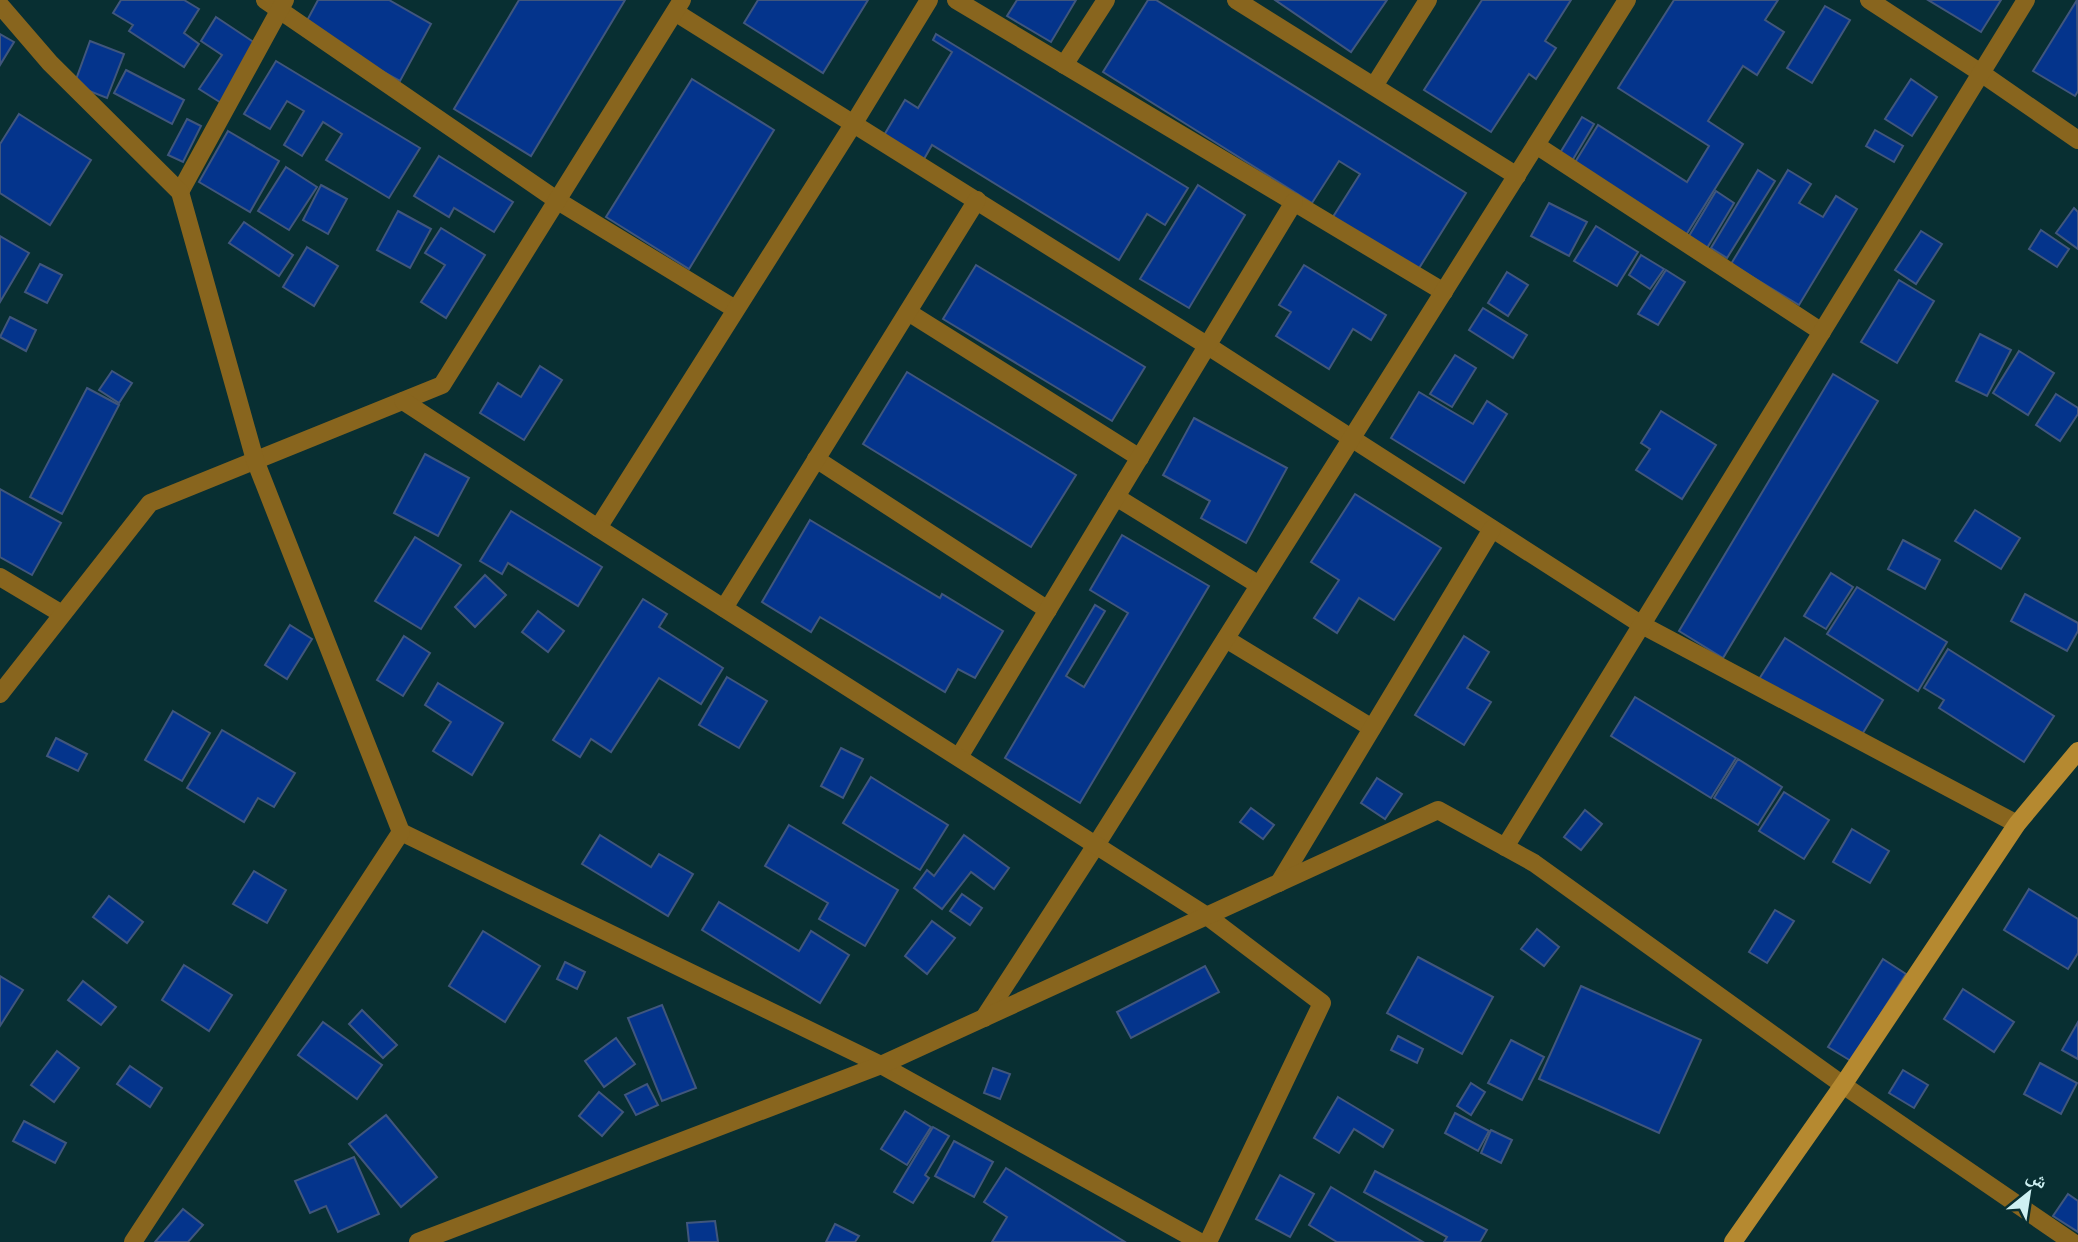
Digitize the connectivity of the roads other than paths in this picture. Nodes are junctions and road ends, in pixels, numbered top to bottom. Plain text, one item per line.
1 (929, 0) edge
2 (956, 0) edge
3 (1106, 0) edge
4 (1236, 0) edge
5 (1428, 0) edge
6 (1628, 0) edge
7 (1869, 0) edge
8 (2026, 0) edge
9 (276, 3) edge
10 (0, 5) edge
11 (679, 6) edge
12 (1065, 65) junction
13 (1981, 72) junction
14 (1374, 86) junction
15 (854, 123) junction
16 (2078, 141) edge
17 (1536, 145) junction
18 (1517, 176) junction
19 (180, 192) junction
20 (977, 200) junction
21 (558, 201) junction
22 (1294, 202) junction
23 (1444, 292) junction
24 (735, 309) junction
25 (908, 312) junction
26 (1822, 332) junction
27 (1208, 345) junction
28 (403, 401) junction
29 (1352, 438) junction
30 (1140, 458) junction
31 (255, 460) junction
32 (816, 460) junction
33 (1116, 497) junction
34 (598, 528) junction
35 (1492, 529) junction
36 (0, 577) edge
37 (1259, 585) junction
38 (724, 608) junction
39 (1048, 610) junction
40 (62, 614) junction
41 (1642, 625) junction
42 (1226, 639) junction
43 (0, 694) edge
44 (1372, 728) junction
45 (2078, 751) edge
46 (958, 757) junction
47 (2017, 824) junction
48 (401, 832) junction
49 (1096, 845) junction
50 (1505, 847) junction
51 (1279, 883) junction
52 (1208, 916) junction
53 (984, 1018) junction
54 (881, 1065) junction
55 (1843, 1085) junction
56 (132, 1242) edge
57 (418, 1242) edge
58 (1200, 1242) edge
59 (1208, 1242) edge
60 (1733, 1242) edge
61 (2072, 1242) edge

1 - 15 street
2 - 12 street
3 - 12 street
4 - 14 street
5 - 14 street
6 - 17 street
7 - 13 street
8 - 13 street
9 - 19 street
9 - 21 street
10 - 19 street
11 - 15 street
11 - 21 street
12 - 22 street
13 - 16 street
13 - 26 street
14 - 18 street
15 - 20 street
15 - 24 street
17 - 18 street
17 - 26 street
18 - 23 street
19 - 31 street
20 - 25 street
20 - 27 street
21 - 24 street
21 - 28 street
22 - 23 street
22 - 27 street
23 - 29 street
24 - 34 street
25 - 30 street
25 - 32 street
26 - 41 street
27 - 29 street
27 - 30 street
28 - 31 street
28 - 34 street
29 - 35 street
29 - 37 street
30 - 33 street
31 - 40 street
31 - 48 street
32 - 38 street
32 - 39 street
33 - 37 street
33 - 39 street
34 - 38 street
35 - 41 street
35 - 44 street
36 - 40 street
37 - 42 street
38 - 46 street
39 - 46 street
40 - 43 street
41 - 47 street
41 - 50 street
42 - 44 street
42 - 49 street
44 - 51 street
45 - 47 main road
46 - 49 street
47 - 55 main road
48 - 54 street
48 - 56 street
49 - 52 street
49 - 53 street
50 - 51 street
50 - 55 street
51 - 52 street
52 - 53 street
52 - 59 street
53 - 54 street
54 - 57 street
54 - 58 street
55 - 60 main road
55 - 61 street

